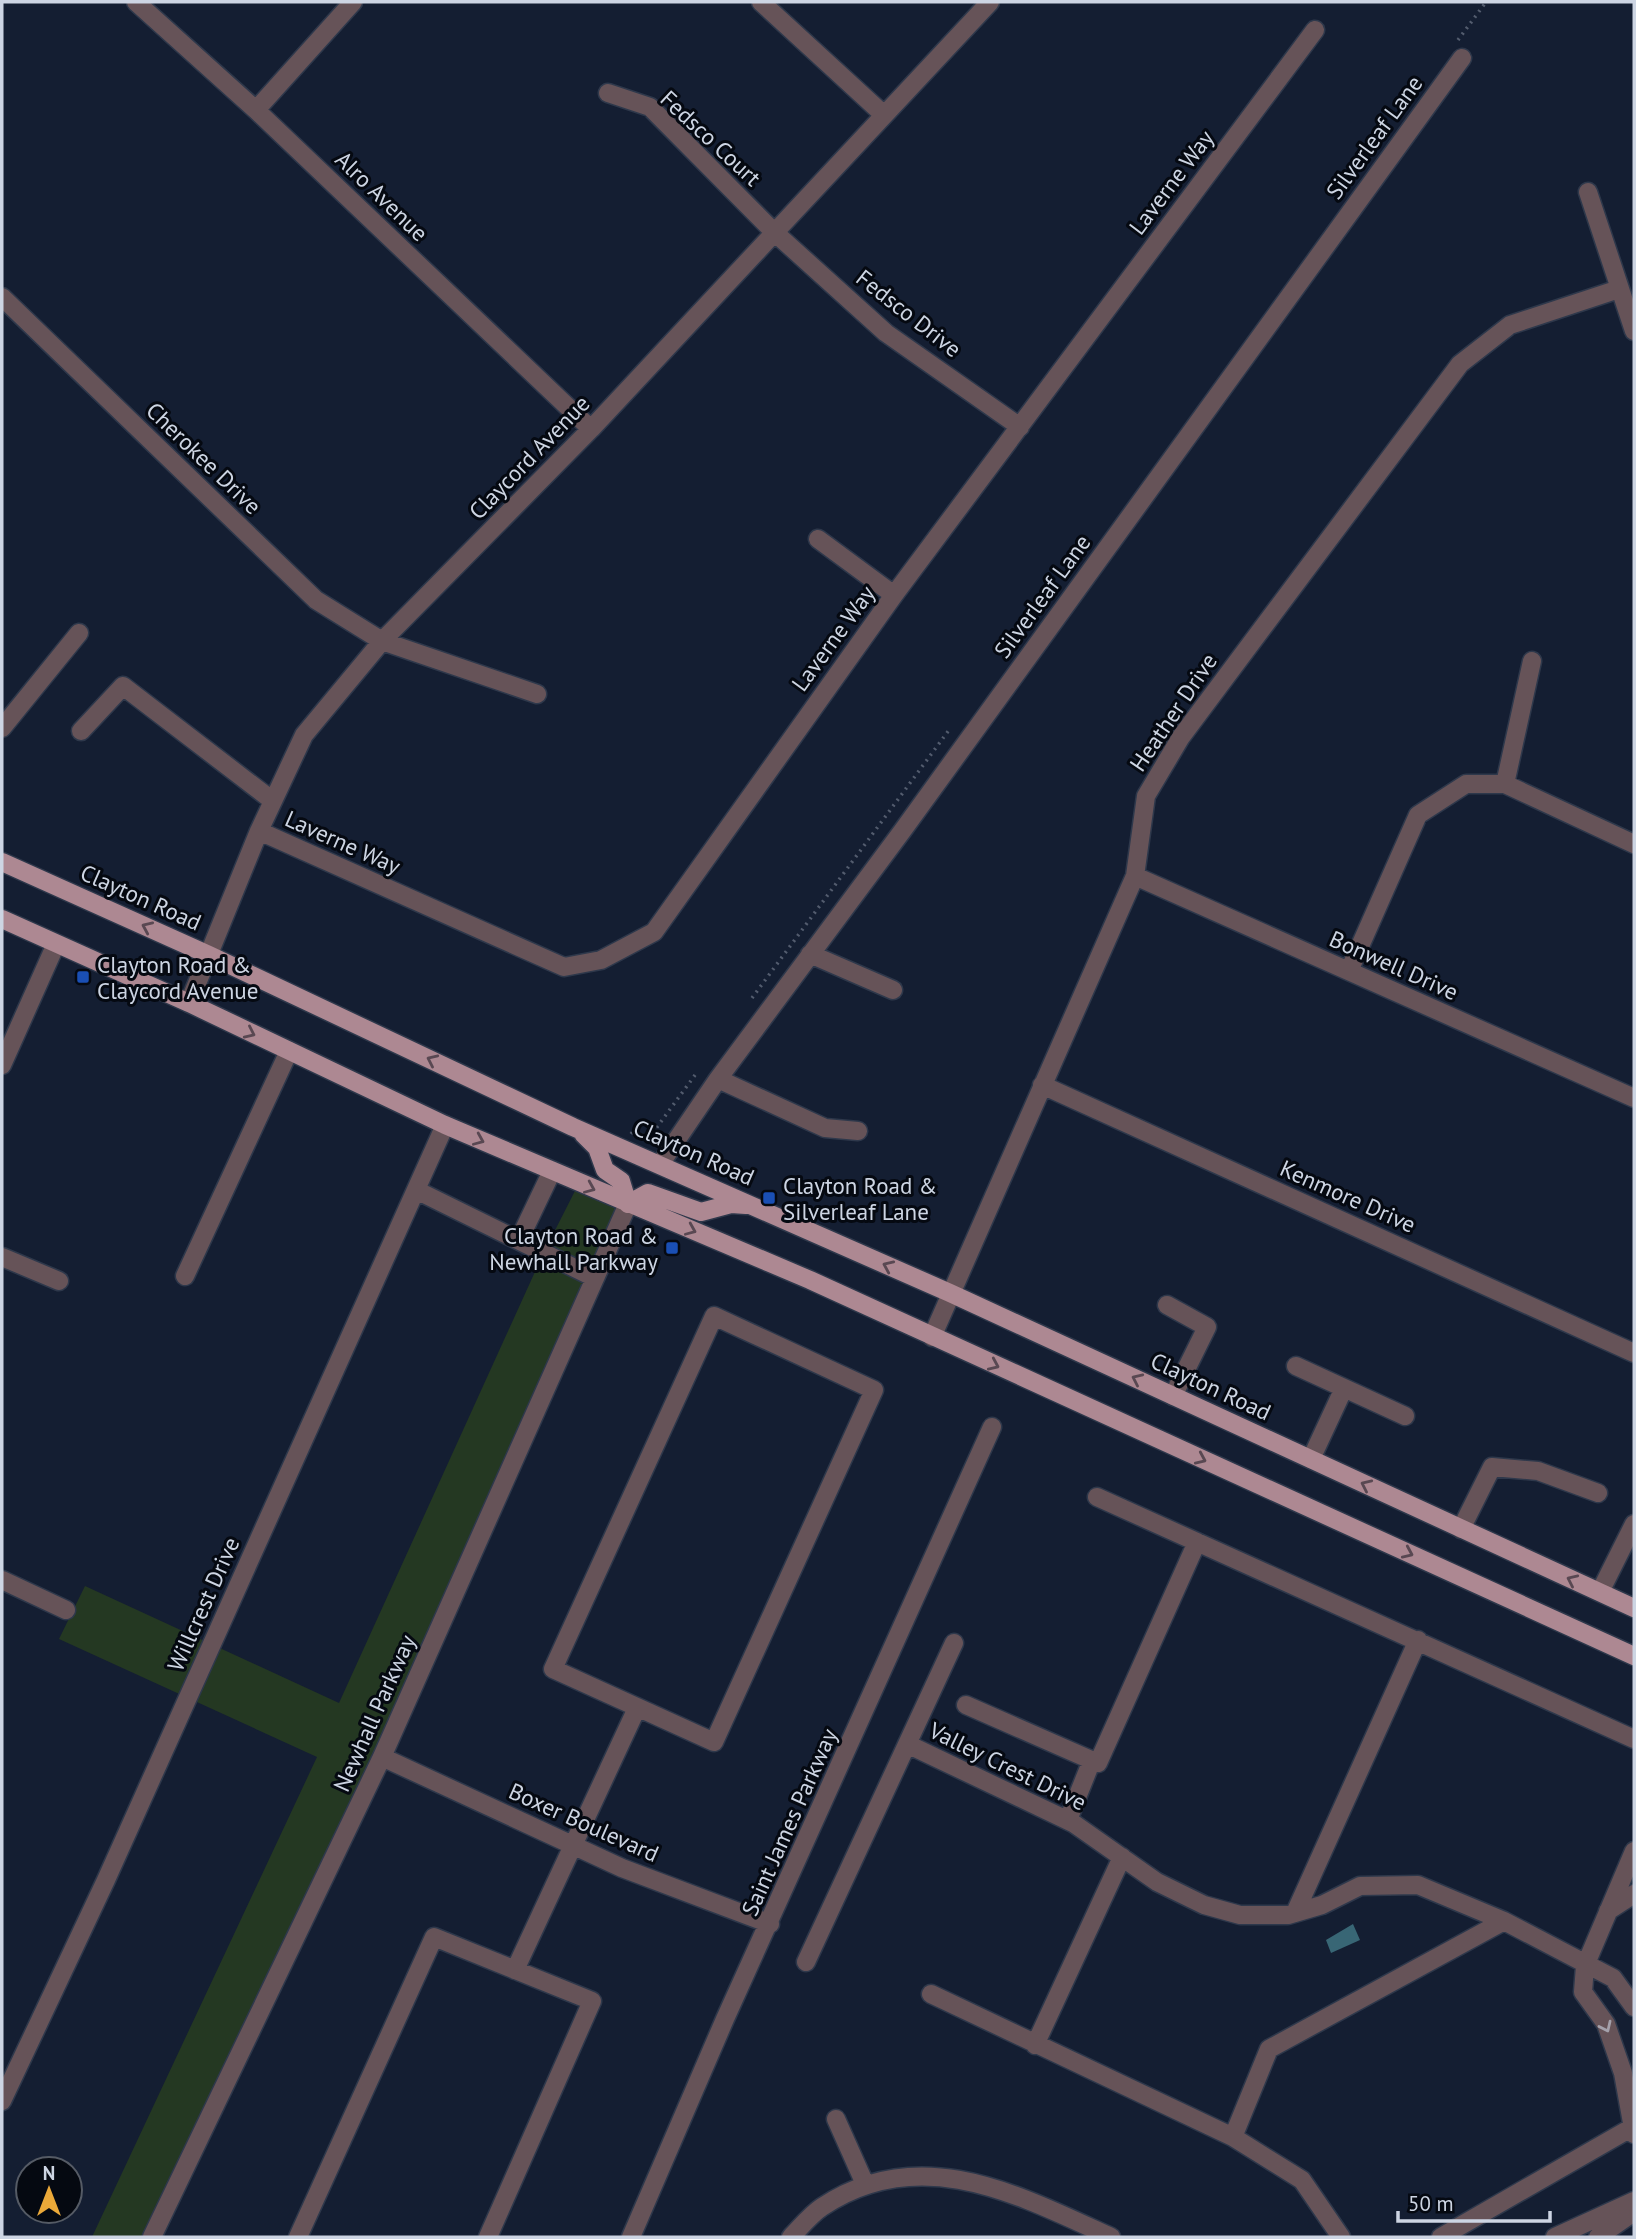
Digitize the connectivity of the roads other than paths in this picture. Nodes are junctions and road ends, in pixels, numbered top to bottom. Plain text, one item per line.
1 (136, 2) edge
2 (353, 2) edge
3 (761, 2) edge
4 (990, 2) edge
5 (1315, 30) dead end
6 (1462, 58) dead end
7 (608, 93) dead end
8 (256, 110) junction
9 (884, 115) junction
10 (1588, 192) dead end
11 (773, 231) junction
12 (1619, 289) junction
13 (2, 297) edge
14 (1634, 331) edge
15 (1020, 427) junction
16 (591, 429) junction
17 (818, 539) dead end
18 (894, 595) junction
19 (79, 633) dead end
20 (382, 641) junction
21 (1532, 661) dead end
22 (537, 694) dead end
23 (2, 727) edge
24 (81, 732) dead end
25 (1505, 784) junction
26 (273, 801) junction
27 (258, 831) junction
28 (1634, 844) edge
29 (2, 862) edge
30 (1135, 876) junction
31 (2, 919) edge
32 (56, 944) junction
33 (810, 954) junction
34 (209, 955) junction
35 (1349, 971) junction
36 (893, 990) dead end
37 (189, 1003) junction
38 (289, 1051) junction
39 (2, 1065) edge
40 (718, 1079) junction
41 (1042, 1085) junction
42 (1634, 1098) edge
43 (445, 1125) junction
44 (573, 1127) junction
45 (858, 1131) dead end
46 (661, 1163) junction
47 (552, 1171) junction
48 (415, 1190) junction
49 (628, 1204) junction
50 (754, 1206) junction
51 (519, 1240) junction
52 (2, 1257) edge
53 (185, 1276) dead end
54 (595, 1278) junction
55 (59, 1281) dead end
56 (950, 1293) junction
57 (1167, 1305) dead end
58 (932, 1337) junction
59 (1634, 1353) edge
60 (1296, 1366) dead end
61 (1344, 1388) junction
62 (1173, 1396) junction
63 (1405, 1416) dead end
64 (992, 1427) dead end
65 (1311, 1459) junction
66 (1598, 1493) dead end
67 (1097, 1497) dead end
68 (1634, 1524) edge
69 (1461, 1529) junction
70 (1197, 1542) junction
71 (2, 1580) edge
72 (1600, 1592) junction
73 (1634, 1608) edge
74 (66, 1610) dead end
75 (1418, 1640) junction
76 (954, 1643) dead end
77 (1634, 1656) edge
78 (966, 1705) dead end
79 (638, 1708) junction
80 (1634, 1739) edge
81 (907, 1744) junction
82 (382, 1757) junction
83 (1091, 1760) junction
84 (1068, 1820) junction
85 (573, 1846) junction
86 (1634, 1851) edge
87 (1122, 1857) junction
88 (1634, 1894) edge
89 (1608, 1911) junction
90 (1296, 1913) junction
91 (1504, 1922) junction
92 (770, 1924) junction
93 (806, 1962) dead end
94 (1585, 1966) junction
95 (514, 1970) junction
96 (931, 1994) dead end
97 (1634, 2007) edge
98 (1035, 2045) junction
99 (2, 2101) edge
100 (836, 2119) dead end
101 (1632, 2131) edge
102 (1233, 2137) junction
103 (865, 2184) junction
104 (1634, 2201) edge
105 (1634, 2212) edge
106 (152, 2237) edge
107 (298, 2237) edge
108 (488, 2237) edge
109 (631, 2237) edge
110 (791, 2237) edge
111 (1111, 2237) edge
112 (1341, 2237) edge
113 (1441, 2237) edge
114 (1555, 2237) edge
115 (1598, 2237) edge

1 - 8 street, Alro Avenue
2 - 8 street
3 - 9 street
4 - 9 street, Claycord Avenue
5 - 15 street, Laverne Way
6 - 33 street, Silverleaf Lane
7 - 11 street, Fedsco Court
8 - 16 street, Alro Avenue
9 - 11 street, Claycord Avenue
10 - 12 street
11 - 15 street, Fedsco Drive
11 - 16 street, Claycord Avenue
12 - 14 street
12 - 30 street, Heather Drive
13 - 20 street, Cherokee Drive
15 - 18 street, Laverne Way
16 - 20 street, Claycord Avenue
17 - 18 street
18 - 27 street, Laverne Way
19 - 23 street
20 - 22 street, Cherokee Drive
20 - 26 street, Claycord Avenue
21 - 25 street
24 - 26 street
25 - 28 street
25 - 35 street
26 - 27 street, Claycord Avenue
27 - 34 street, Claycord Avenue
34 -> 29 main road, Clayton Road
30 - 35 street, Bonwell Drive
30 - 41 street, Heather Drive
31 - 32 main road
32 - 37 main road
32 - 39 street
33 - 36 street
33 - 40 street, Silverleaf Lane
34 - 37 street, Claycord Avenue
44 -> 34 main road, Clayton Road
35 - 42 street, Bonwell Drive
37 -> 38 main road
38 - 43 main road
38 - 53 street
40 - 45 street
40 - 46 street, Silverleaf Lane
41 - 56 street, Heather Drive
41 - 59 street, Kenmore Drive
43 -> 47 main road
43 - 48 street, Willcrest Drive
44 - 46 main road, Clayton Road
44 - 49 main road
46 - 50 main road, Clayton Road
47 -> 49 main road
47 - 51 street
48 - 51 street
48 - 99 street, Willcrest Drive
49 - 50 main road
49 - 54 street, Newhall Parkway
49 -> 58 main road
56 -> 50 main road, Clayton Road
51 - 54 street
52 - 55 street
54 - 82 street, Newhall Parkway
56 - 58 street, Heather Drive
62 -> 56 main road, Clayton Road
57 - 62 street
58 -> 77 main road
60 - 61 street
61 - 63 street
61 - 65 street
62 - 65 main road, Clayton Road
64 - 92 street, Saint James Parkway
69 -> 65 main road, Clayton Road
66 - 69 street
67 - 70 street
68 - 72 street
72 -> 69 main road, Clayton Road
70 - 75 street
70 - 83 street
71 - 74 street
72 - 73 main road, Clayton Road
75 - 80 street
75 - 90 street
76 - 81 street
78 - 83 street
79 - 79 street
79 - 85 street
81 - 84 street, Valley Crest Drive
81 - 93 street
82 - 85 street, Boxer Boulevard
82 - 106 street, Newhall Parkway
83 - 84 street
84 - 87 street, Valley Crest Drive
85 - 92 street, Boxer Boulevard
85 - 95 street
86 - 89 street
87 - 90 street, Valley Crest Drive
87 - 98 street
88 - 89 street
89 - 94 street
90 - 91 street, Valley Crest Drive
91 - 94 street, Valley Crest Drive
91 - 102 street
92 - 109 street, Saint James Parkway
94 - 97 street, Valley Crest Drive
94 -> 101 street
95 - 107 street
95 - 108 street
96 - 98 street
98 - 102 street
100 - 103 street
101 - 113 street
102 - 112 street
103 - 110 street
103 - 111 street
104 - 114 street
105 - 115 street

